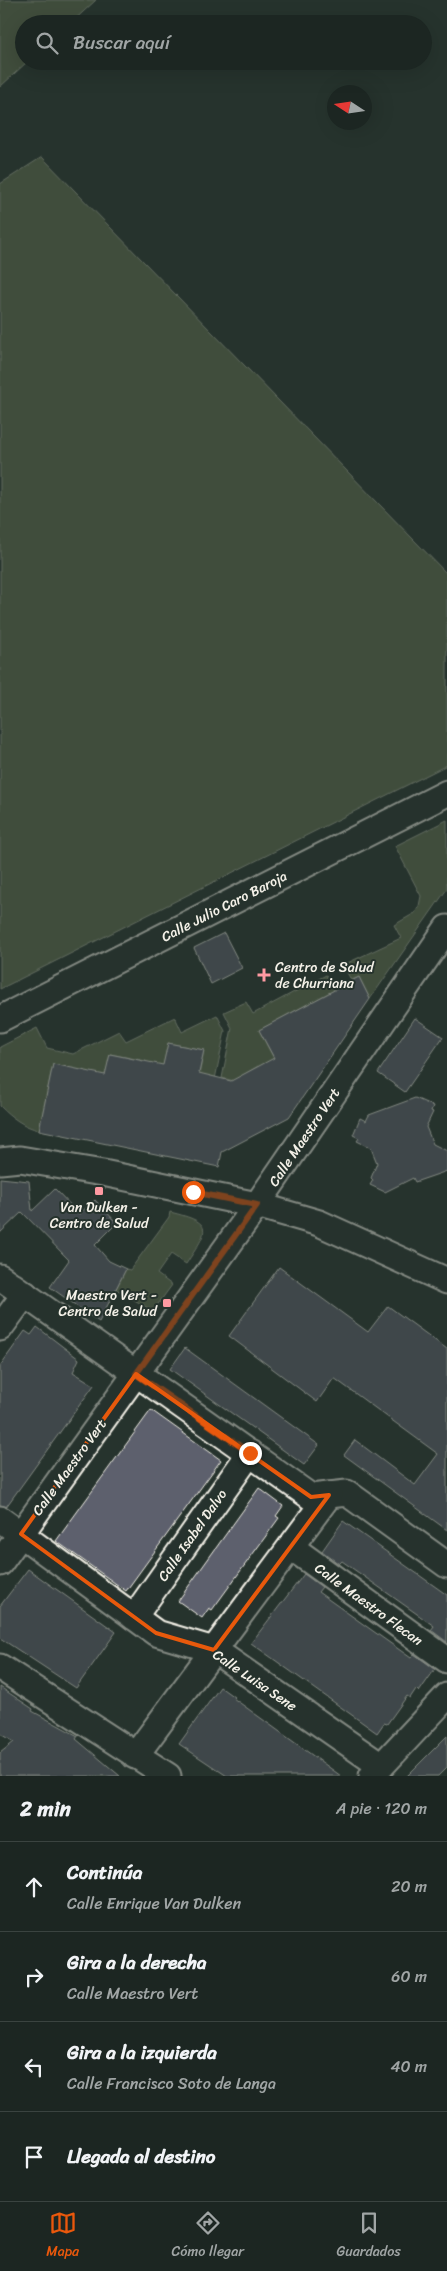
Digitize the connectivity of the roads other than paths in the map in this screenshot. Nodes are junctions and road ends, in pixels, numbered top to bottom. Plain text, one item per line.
1 (447, 793) edge
2 (447, 928) edge
3 (0, 1019) edge
4 (0, 1142) edge
5 (10, 1160) edge
6 (257, 1205) junction
7 (0, 1277) edge
8 (447, 1281) edge
9 (25, 1294) junction
10 (0, 1328) edge
11 (136, 1374) junction
12 (250, 1453) junction
13 (329, 1495) junction
14 (0, 1519) edge
15 (21, 1534) junction
16 (291, 1547) junction
17 (0, 1563) edge
18 (447, 1565) edge
19 (134, 1617) junction
20 (214, 1650) junction
21 (447, 1660) edge
22 (0, 1667) edge
23 (447, 1696) edge
24 (135, 1756) junction
25 (377, 1771) edge
26 (168, 1776) edge

1 - 3 street, Calle Julio Caro Baroja
2 - 6 street, Calle Maestro Vert
4 - 5 street
5 - 6 street
6 - 8 street
6 - 11 street, Calle Maestro Vert
7 - 9 street
9 - 10 street
9 - 11 street
11 - 12 street
11 - 15 street, Calle Maestro Vert
12 - 13 street
12 - 19 street, Calle Isabel Dalvo
13 - 16 street
13 - 18 street
14 - 15 street, Calle Luisa Sene
15 - 17 street, Calle Maestro Vert
15 - 19 street, Calle Luisa Sene
16 - 20 street
16 - 21 street, Calle Maestro Flecan
19 - 20 street, Calle Luisa Sene
20 - 24 street
20 - 25 street, Calle Luisa Sene
22 - 24 street
23 - 25 street
24 - 26 street

